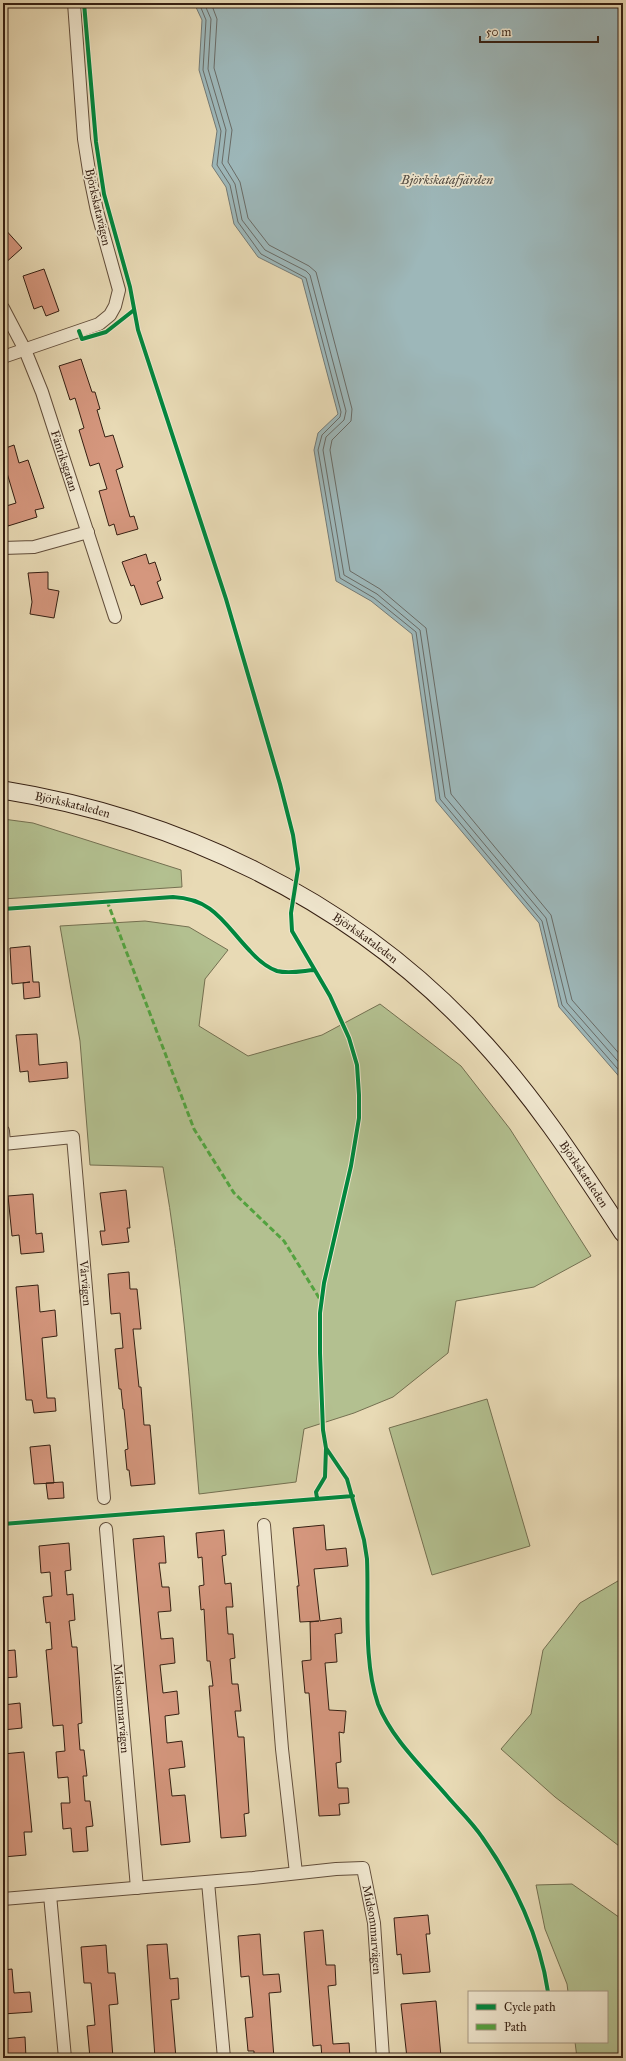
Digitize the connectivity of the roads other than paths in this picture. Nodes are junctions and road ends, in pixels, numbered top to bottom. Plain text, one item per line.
1 (74, 3) edge
2 (3, 308) edge
3 (25, 350) junction
4 (3, 357) edge
5 (88, 532) junction
6 (3, 548) edge
7 (115, 617) dead end
8 (3, 790) edge
9 (3, 1131) edge
10 (4, 1144) edge
11 (623, 1233) edge
12 (104, 1498) dead end
13 (264, 1525) dead end
14 (106, 1529) dead end
15 (296, 1873) junction
16 (208, 1882) junction
17 (137, 1888) junction
18 (50, 1895) junction
19 (3, 1899) edge
20 (65, 2058) edge
21 (224, 2058) edge
22 (383, 2058) edge

1 - 3 street, Björkskatavägen
2 - 3 street, Fänriksgatan
3 - 4 street, Björkskatavägen
3 - 5 street, Fänriksgatan
5 - 6 street
5 - 7 street, Fänriksgatan
8 - 11 main road, Björkskataleden
9 - 10 street, Vårvägen
10 - 12 street, Vårvägen
13 - 15 street
14 - 17 street, Midsommarvägen
15 - 16 street, Midsommarvägen
15 - 22 street, Midsommarvägen
16 - 17 street, Midsommarvägen
16 - 21 street
17 - 18 street, Midsommarvägen
18 - 19 street, Midsommarvägen
18 - 20 street

